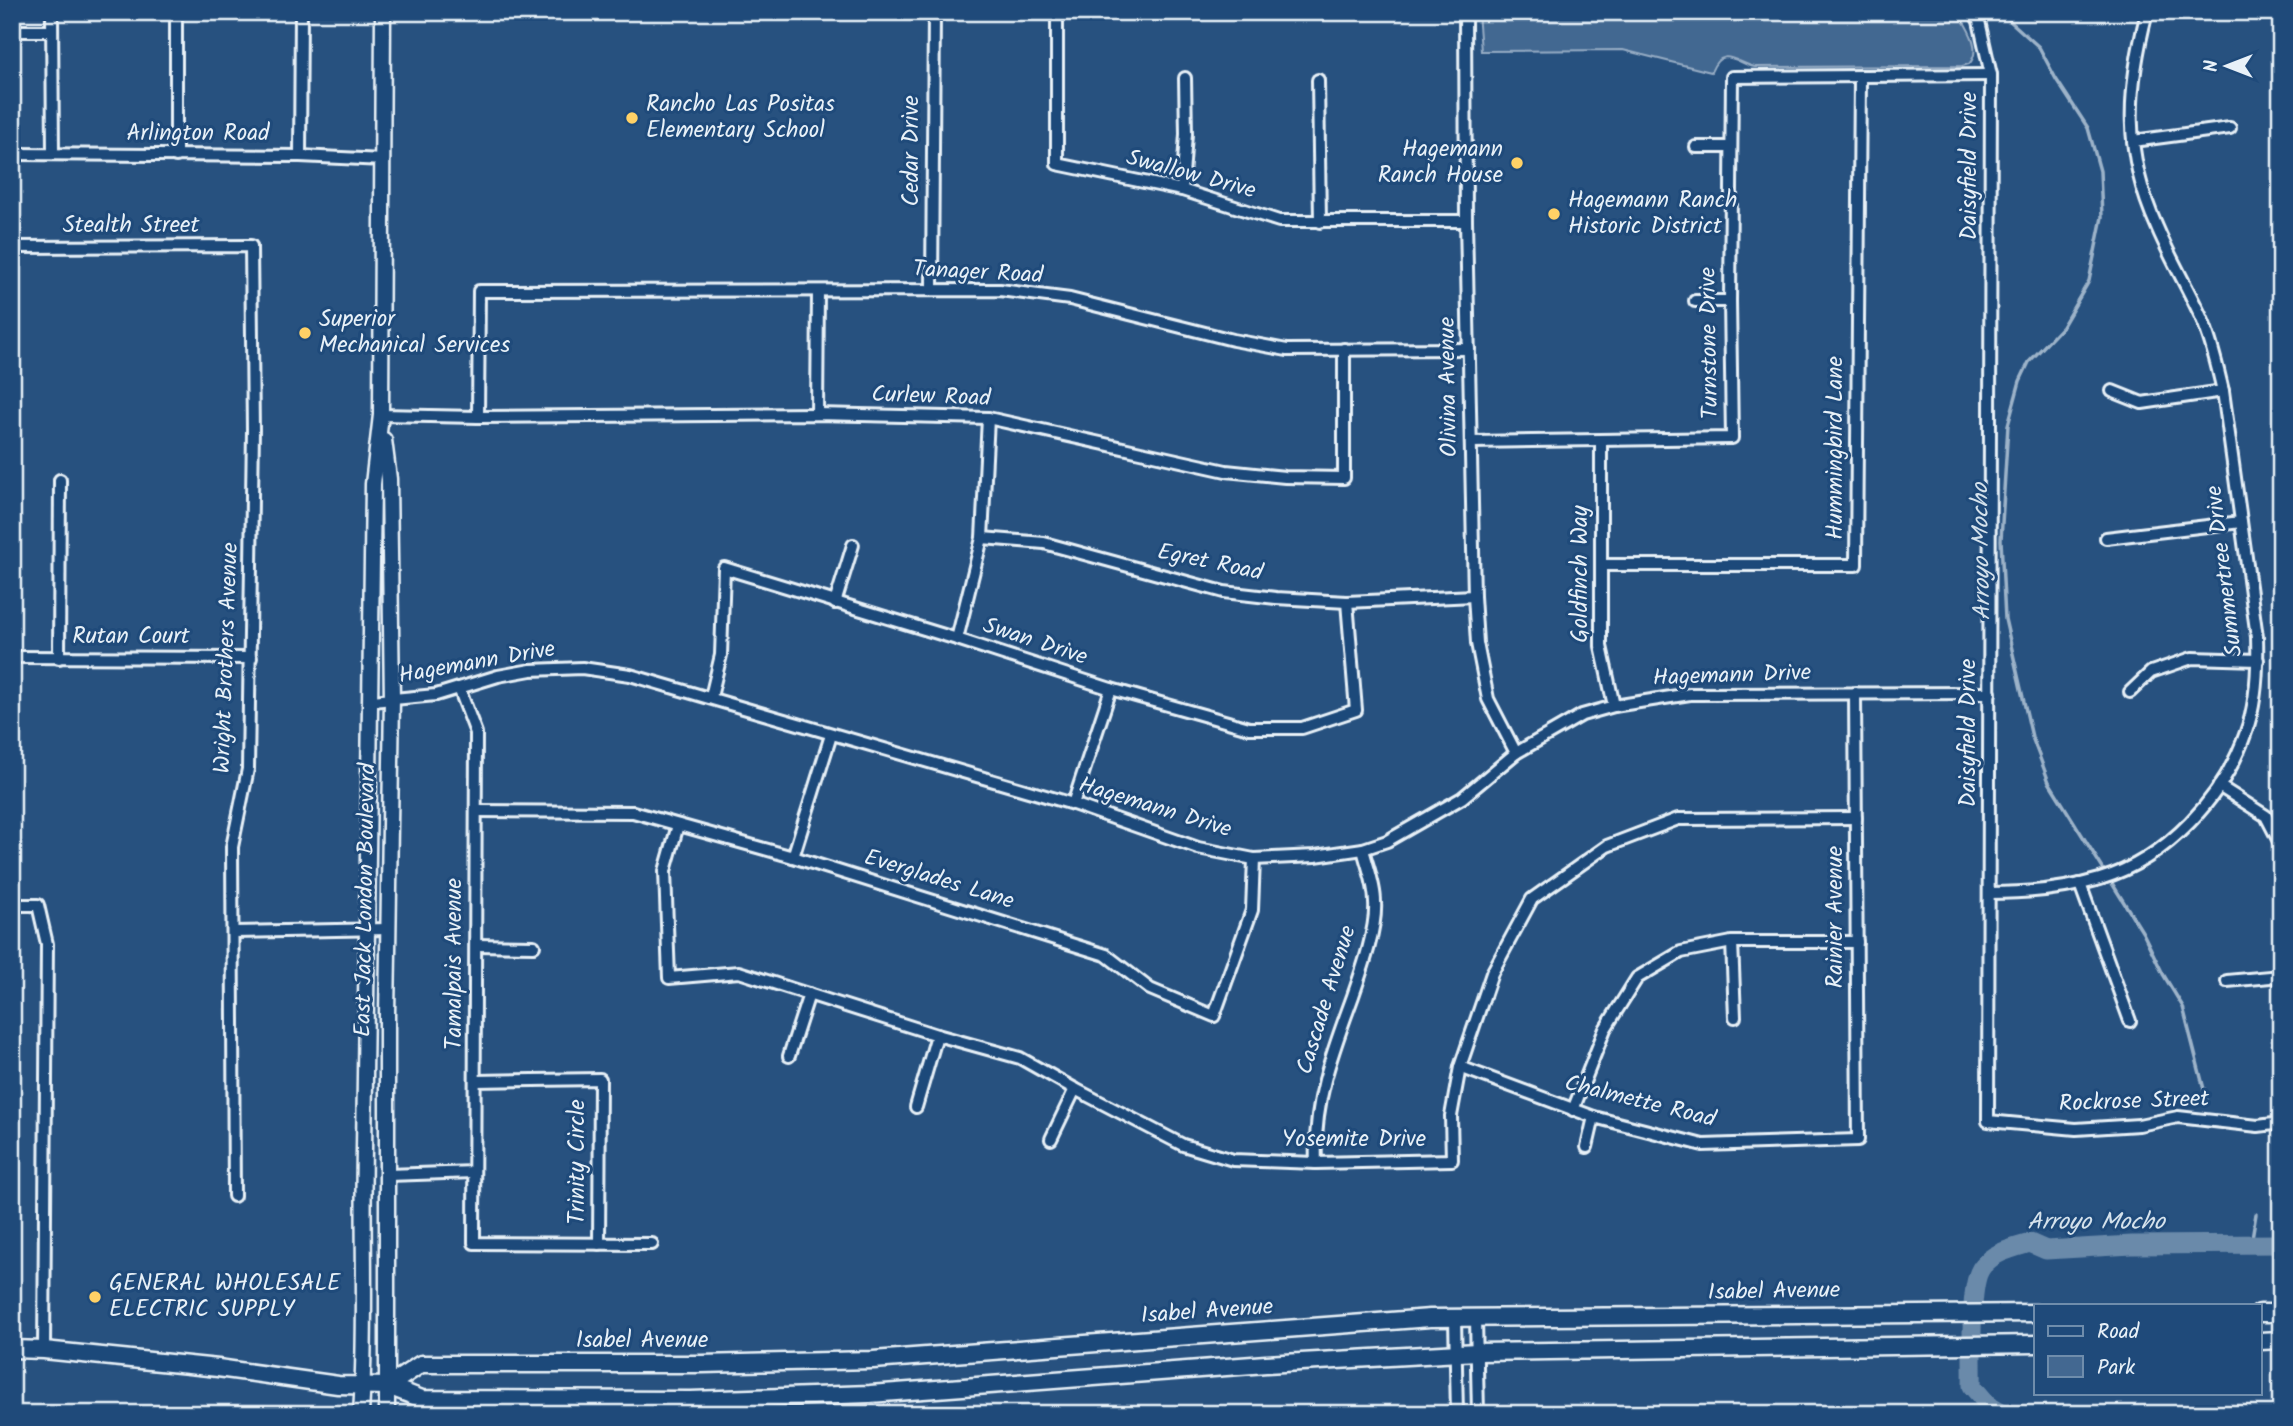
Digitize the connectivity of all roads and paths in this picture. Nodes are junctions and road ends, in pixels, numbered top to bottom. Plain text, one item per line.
1 (52, 12) edge
2 (301, 12) edge
3 (383, 12) edge
4 (934, 12) edge
5 (1057, 12) edge
6 (1465, 12) edge
7 (1974, 12) edge
8 (2147, 12) edge
9 (176, 18) dead end
10 (12, 31) edge
11 (52, 31) junction
12 (1991, 75) junction
13 (1185, 78) dead end
14 (1860, 78) junction
15 (1318, 80) dead end
16 (2231, 128) dead end
17 (2133, 141) junction
18 (1696, 147) dead end
19 (1731, 147) junction
20 (54, 153) junction
21 (12, 154) edge
22 (176, 156) junction
23 (300, 156) junction
24 (383, 160) junction
25 (1182, 190) junction
26 (1466, 221) junction
27 (1320, 222) junction
28 (251, 246) joint
29 (12, 247) edge
30 (932, 290) junction
31 (818, 291) junction
32 (1695, 302) dead end
33 (1730, 302) junction
34 (1344, 349) junction
35 (1469, 349) junction
36 (2112, 391) dead end
37 (2223, 391) junction
38 (817, 414) junction
39 (381, 415) junction
40 (478, 417) junction
41 (988, 418) junction
42 (1601, 441) junction
43 (1472, 442) junction
44 (60, 480) dead end
45 (2241, 522) junction
46 (982, 538) junction
47 (2105, 538) dead end
48 (853, 545) dead end
49 (1602, 565) junction
50 (1474, 596) junction
51 (1347, 602) junction
52 (835, 603) junction
53 (957, 639) junction
54 (12, 657) edge
55 (59, 658) junction
56 (251, 658) junction
57 (2258, 660) junction
58 (459, 688) junction
59 (1111, 689) junction
60 (2130, 692) dead end
61 (1855, 693) junction
62 (1990, 693) junction
63 (711, 697) junction
64 (392, 699) junction
65 (372, 701) junction
66 (1614, 706) junction
67 (831, 734) junction
68 (1516, 754) junction
69 (2219, 786) junction
70 (1073, 804) junction
71 (476, 811) junction
72 (1856, 818) junction
73 (678, 825) junction
74 (2281, 845) edge
75 (1363, 849) junction
76 (793, 857) junction
77 (1254, 859) junction
78 (2080, 884) junction
79 (1989, 893) junction
80 (12, 905) edge
81 (369, 929) junction
82 (388, 929) junction
83 (234, 932) junction
84 (1732, 942) junction
85 (1857, 942) junction
86 (476, 944) junction
87 (534, 946) dead end
88 (2281, 976) edge
89 (2227, 981) dead end
90 (809, 994) junction
91 (1735, 1017) dead end
92 (2130, 1021) dead end
93 (937, 1035) junction
94 (789, 1056) dead end
95 (1460, 1067) junction
96 (476, 1081) junction
97 (1075, 1089) junction
98 (916, 1107) dead end
99 (1573, 1110) junction
100 (1594, 1117) junction
101 (1988, 1121) joint
102 (2281, 1123) edge
103 (1051, 1139) dead end
104 (1858, 1140) joint
105 (1587, 1147) dead end
106 (1316, 1163) junction
107 (474, 1172) junction
108 (388, 1175) junction
109 (234, 1196) dead end
110 (599, 1244) junction
111 (652, 1244) dead end
112 (2030, 1313) edge
113 (2262, 1313) edge
114 (2281, 1313) edge
115 (1476, 1318) junction
116 (1455, 1319) junction
117 (2281, 1340) edge
118 (2262, 1341) edge
119 (2030, 1344) edge
120 (12, 1349) edge
121 (44, 1350) junction
122 (1477, 1352) junction
123 (1456, 1354) junction
124 (363, 1385) junction
125 (388, 1386) junction
126 (361, 1414) edge
127 (387, 1414) edge
128 (1457, 1414) edge
129 (1478, 1414) edge

1 - 11 street
2 - 23 street
3 - 24 main road, East Jack London Boulevard
4 - 30 street, Cedar Drive
5 - 25 street, Swallow Drive
6 - 26 street, Olivina Avenue
7 - 12 street, Daisyfield Drive
8 - 17 street, Summertree Drive
9 - 22 street
10 - 11 street
11 - 20 street
12 - 14 street, Turnstone Drive
12 - 62 street, Daisyfield Drive
13 - 25 street
14 - 19 street, Turnstone Drive
14 - 49 street, Hummingbird Lane
15 - 27 street
16 - 17 street
17 - 37 street, Summertree Drive
18 - 19 street
19 - 33 street, Turnstone Drive
20 - 21 street, Arlington Road
20 - 22 street, Arlington Road
22 - 23 street, Arlington Road
23 - 24 street, Arlington Road
24 - 39 main road, East Jack London Boulevard
25 - 27 street, Swallow Drive
26 - 27 street, Swallow Drive
26 - 35 street, Olivina Avenue
28 - 29 street, Stealth Street
28 - 56 street, Wright Brothers Avenue
30 - 31 street, Tanager Road
30 - 34 street, Tanager Road
31 - 38 street
31 - 40 street, Tanager Road
32 - 33 street
33 - 42 street, Turnstone Drive
34 - 35 street, Tanager Road
34 - 41 street, Curlew Road
35 - 43 street, Olivina Avenue
36 - 37 street
37 - 45 street, Summertree Drive
38 - 40 street, Curlew Road
38 - 41 street, Curlew Road
39 - 40 street, Curlew Road
39 - 64 main road, East Jack London Boulevard
39 - 65 main road, East Jack London Boulevard
41 - 46 street
42 - 43 street, Turnstone Drive
42 - 49 street, Goldfinch Way
43 - 50 street, Olivina Avenue
44 - 55 street
45 - 47 street
45 - 57 street, Summertree Drive
46 - 51 street, Egret Road
46 - 53 street
48 - 52 street
49 - 66 street, Goldfinch Way
50 - 51 street, Egret Road
50 - 68 street, Olivina Avenue
51 - 59 street, Swan Drive
52 - 53 street, Swan Drive
52 - 63 street, Swan Drive
53 - 59 street, Swan Drive
54 - 55 street, Rutan Court
55 - 56 street, Rutan Court
56 - 83 street, Wright Brothers Avenue
57 - 60 street
57 - 69 street, Summertree Drive
58 - 63 street, Hagemann Drive
58 - 64 street, Hagemann Drive
58 - 71 street, Tamalpais Avenue
59 - 70 street
61 - 62 street, Hagemann Drive
61 - 66 street, Hagemann Drive
61 - 72 street, Rainier Avenue
62 - 79 street, Daisyfield Drive
63 - 67 street, Hagemann Drive
64 - 65 street, Hagemann Drive
64 - 82 main road, East Jack London Boulevard
65 - 81 main road, East Jack London Boulevard
66 - 68 street, Hagemann Drive
67 - 70 street, Hagemann Drive
67 - 76 street
68 - 75 street, Hagemann Drive
69 - 74 street
69 - 78 street, Summertree Drive
70 - 77 street, Hagemann Drive
71 - 73 street, Everglades Lane
71 - 86 street, Tamalpais Avenue
72 - 85 street, Rainier Avenue
72 - 95 street, Yosemite Drive
73 - 76 street, Everglades Lane
73 - 90 street, Yosemite Drive
75 - 77 street, Hagemann Drive
75 - 106 street, Cascade Avenue
76 - 77 street, Everglades Lane
78 - 79 street, Summertree Drive
78 - 92 street
79 - 101 street, Daisyfield Drive
80 - 121 street
81 - 82 street
81 - 83 street
81 - 124 main road, East Jack London Boulevard
82 - 108 main road, East Jack London Boulevard
83 - 109 street, Wright Brothers Avenue
84 - 85 street
84 - 91 street
84 - 99 street
85 - 104 street, Rainier Avenue
86 - 87 street
86 - 96 street, Tamalpais Avenue
88 - 89 street
90 - 93 street, Yosemite Drive
90 - 94 street
93 - 97 street, Yosemite Drive
93 - 98 street
95 - 99 street, Chalmette Road
95 - 106 street, Yosemite Drive
96 - 107 street, Tamalpais Avenue
96 - 110 street, Trinity Circle
97 - 103 street
97 - 106 street, Yosemite Drive
99 - 100 street, Chalmette Road
100 - 104 street, Chalmette Road
100 - 105 street
101 - 102 street, Rockrose Street
107 - 108 street
107 - 110 street, Tamalpais Avenue
108 - 125 main road, East Jack London Boulevard
110 - 111 street
112 - 115 highway, Isabel Avenue
113 - 114 highway
115 - 116 highway, Isabel Avenue
115 - 122 street
116 - 123 street
116 - 125 highway, Isabel Avenue
117 - 118 highway
119 - 122 highway
120 - 121 highway
121 - 124 highway
122 - 123 highway
122 - 129 street
123 - 125 highway
123 - 128 street
124 - 125 highway
124 - 126 main road, East Jack London Boulevard
125 - 127 main road, East Jack London Boulevard

